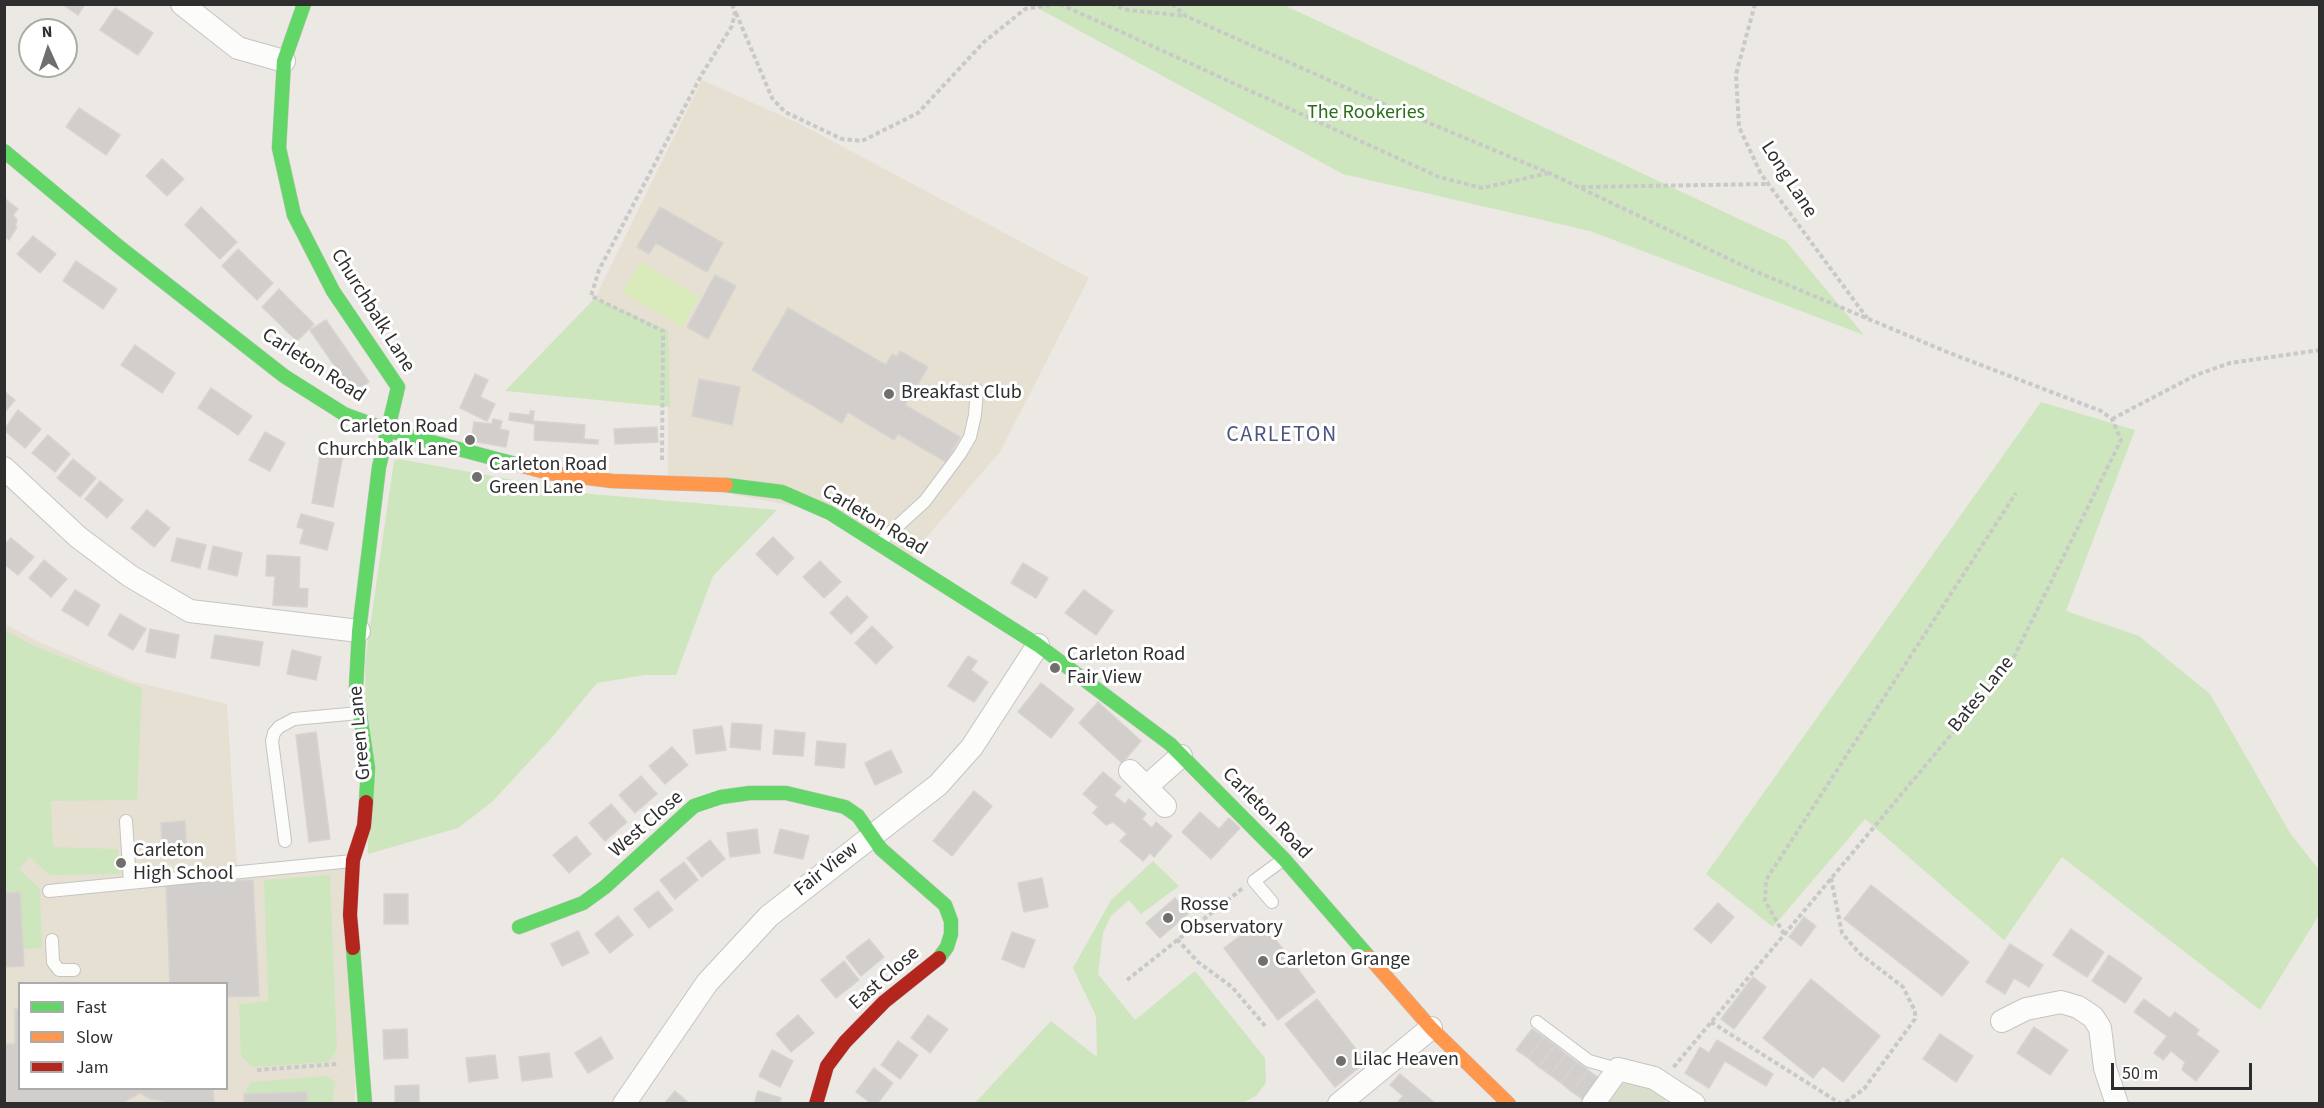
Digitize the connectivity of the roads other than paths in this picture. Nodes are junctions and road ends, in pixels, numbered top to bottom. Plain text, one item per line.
1 (182, 4) edge
2 (304, 4) edge
3 (284, 61) junction
4 (4, 151) edge
5 (977, 390) dead end
6 (390, 431) junction
7 (4, 468) edge
8 (879, 544) junction
9 (359, 631) junction
10 (1038, 645) junction
11 (359, 713) junction
12 (1181, 756) junction
13 (1130, 771) dead end
14 (1146, 787) junction
15 (1165, 806) dead end
16 (126, 821) dead end
17 (871, 835) junction
18 (285, 841) dead end
19 (1284, 859) junction
20 (353, 860) junction
21 (130, 883) junction
22 (49, 891) dead end
23 (1272, 902) dead end
24 (519, 927) dead end
25 (52, 940) dead end
26 (74, 970) dead end
27 (2002, 1021) dead end
28 (1537, 1022) dead end
29 (1431, 1028) junction
30 (362, 1068) junction
31 (1618, 1069) junction
32 (1348, 1101) edge
33 (355, 1104) edge
34 (365, 1104) edge
35 (624, 1104) edge
36 (816, 1104) edge
37 (1509, 1104) edge
38 (1593, 1104) edge
39 (1694, 1104) edge
40 (2117, 1104) edge

1 - 3 street
2 - 3 street, Churchbalk Lane
3 - 6 street, Churchbalk Lane
4 - 6 street, Carleton Road
5 - 8 lane
6 - 8 street, Carleton Road
6 - 9 street, Green Lane
7 - 9 street
8 - 10 street, Carleton Road
9 - 11 street, Green Lane
10 - 12 street, Carleton Road
10 - 17 street, Fair View
11 - 18 lane
11 - 20 street, Green Lane
12 - 14 street
12 - 19 street, Carleton Road
13 - 14 street
14 - 15 street
16 - 21 lane
17 - 24 street, West Close
17 - 35 street, Fair View
17 - 36 street, East Close
19 - 23 lane
19 - 29 street, Carleton Road
20 - 21 lane
20 - 30 street, Green Lane
21 - 22 lane
25 - 26 lane
27 - 40 street
28 - 31 lane
29 - 32 street
29 - 37 street, Carleton Road
30 - 33 street, Green Lane
30 - 34 street, Green Lane
31 - 38 street
31 - 39 street

